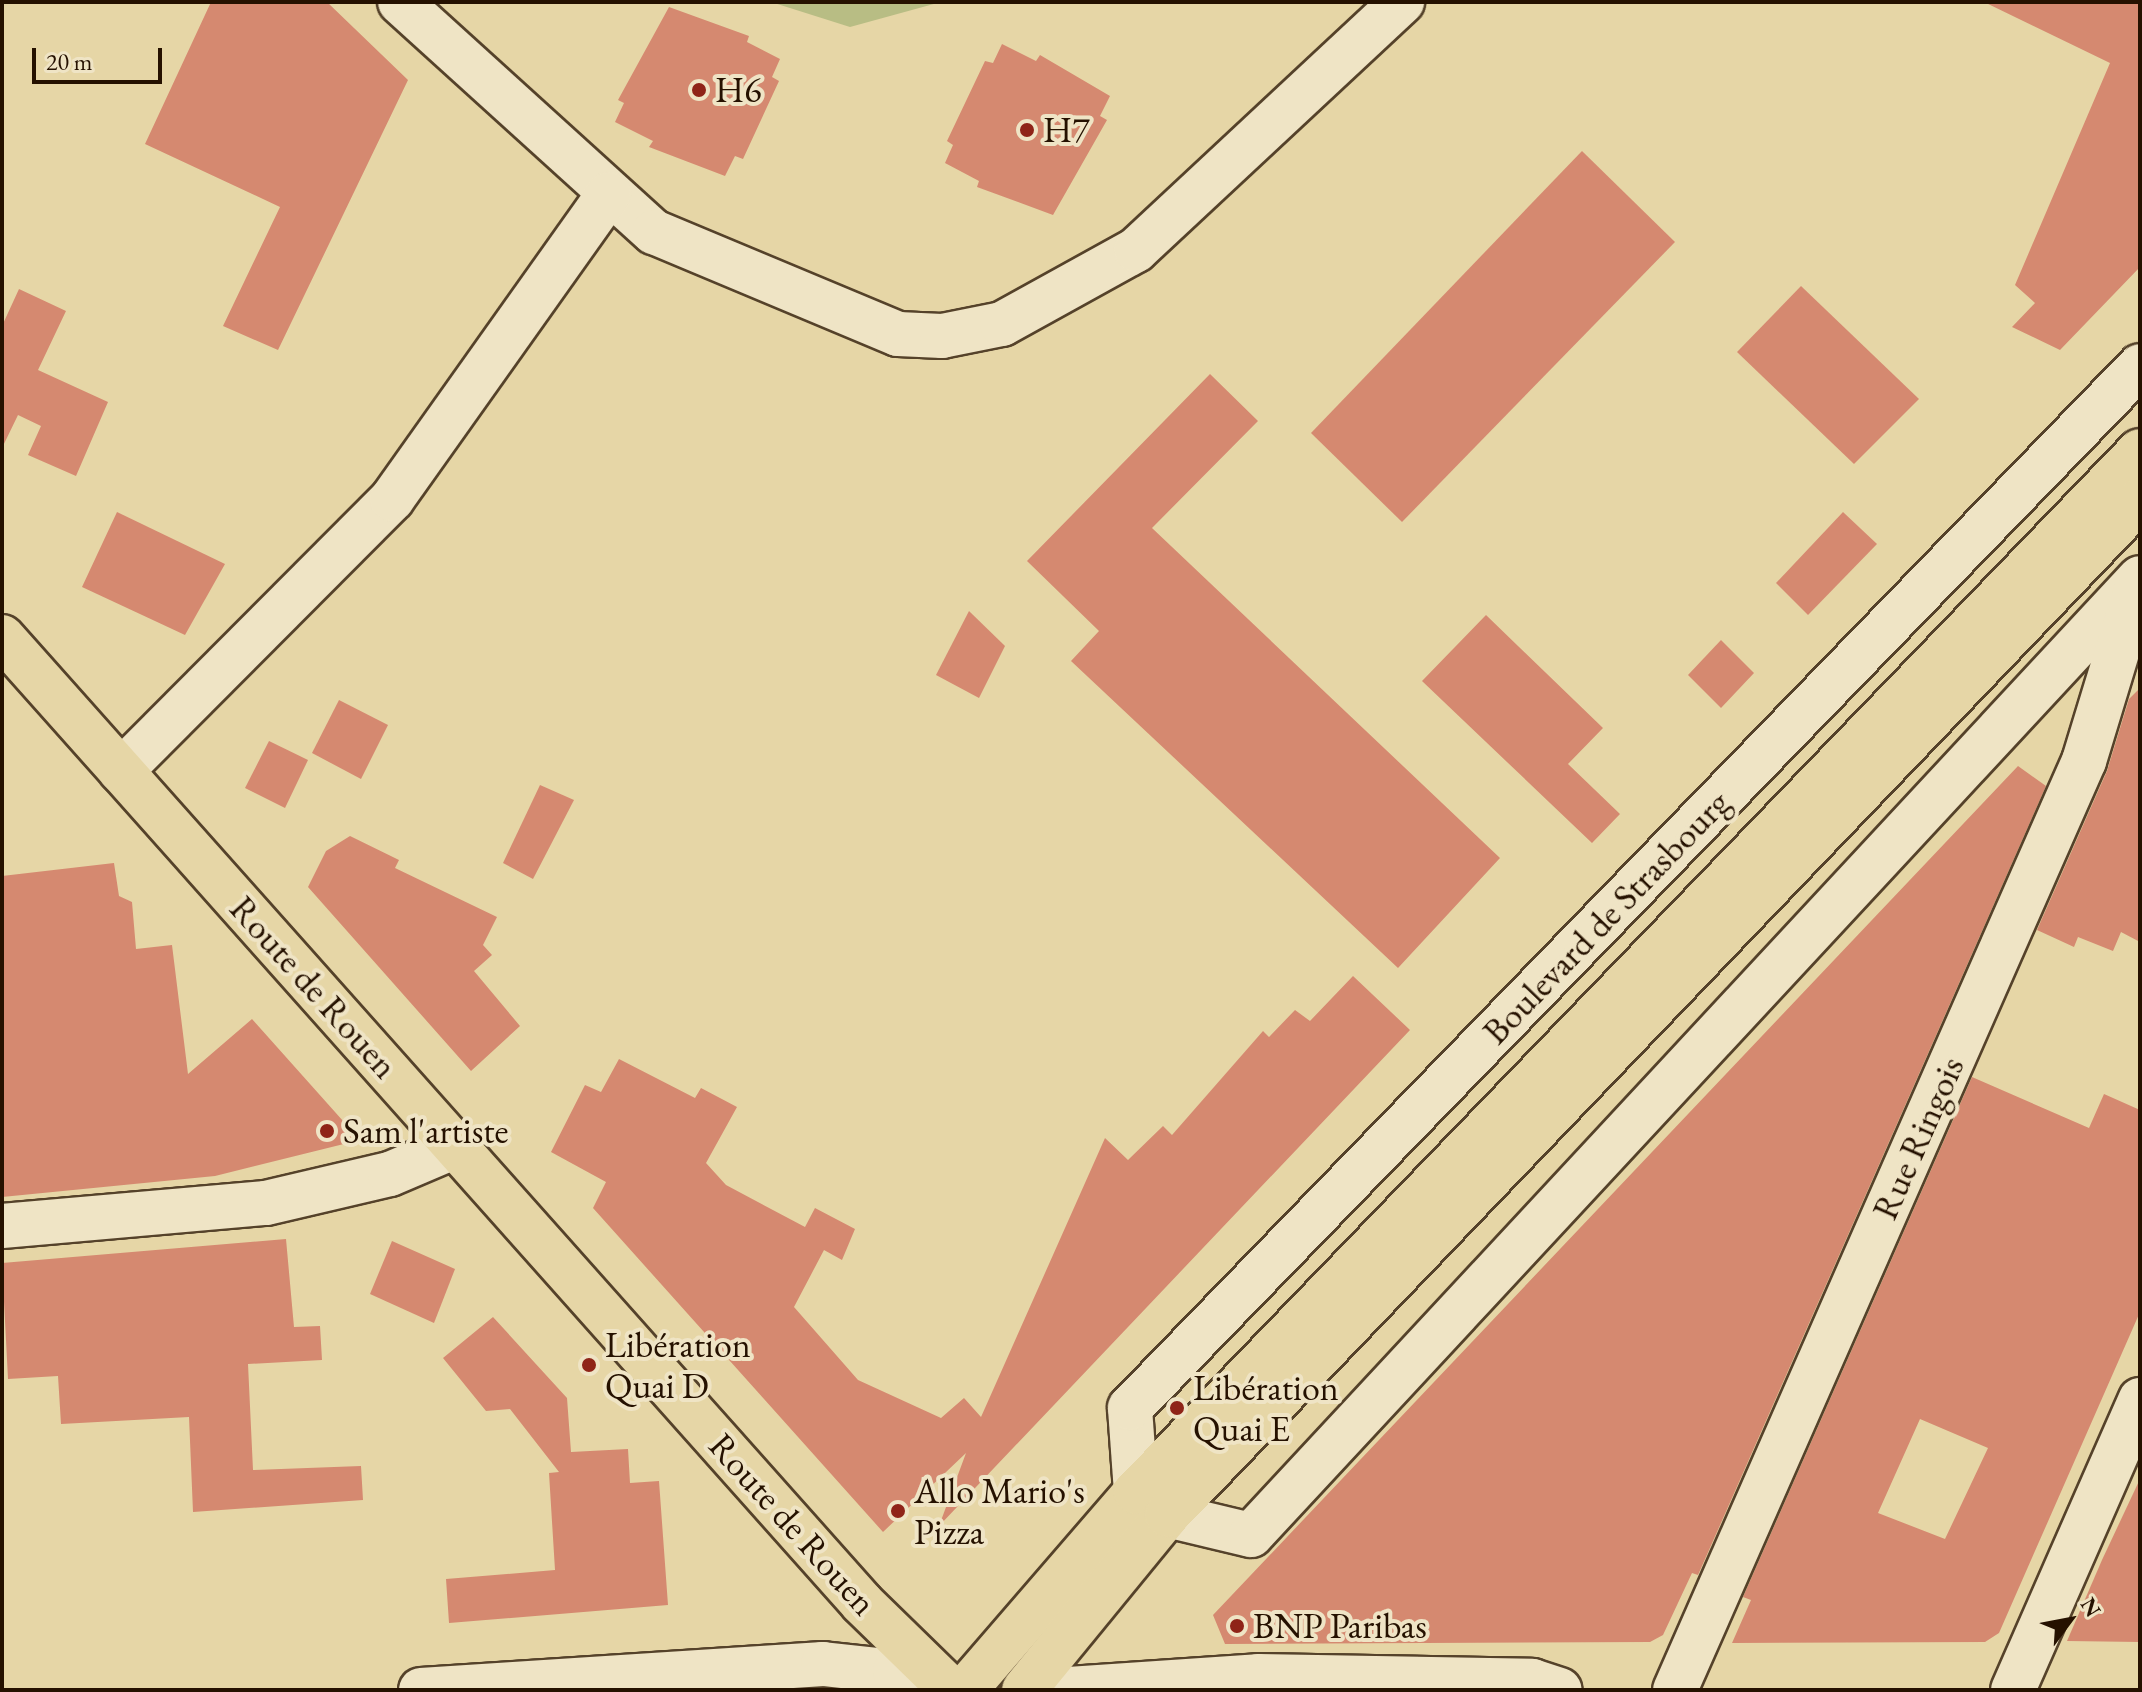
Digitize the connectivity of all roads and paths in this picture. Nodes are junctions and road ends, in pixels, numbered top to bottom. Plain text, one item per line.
1 (400, 2) edge
2 (1402, 2) edge
3 (609, 194) junction
4 (2140, 366) edge
5 (2140, 451) edge
6 (2140, 500) edge
7 (2140, 578) edge
8 (2, 637) edge
9 (121, 771) junction
10 (456, 1146) junction
11 (2, 1226) edge
12 (2140, 1400) edge
13 (1151, 1504) junction
14 (421, 1690) edge
15 (941, 1690) edge
16 (951, 1690) edge
17 (965, 1690) edge
18 (1024, 1690) edge
19 (1054, 1690) edge
20 (1560, 1690) edge
21 (1675, 1690) edge
22 (2013, 1690) edge

1 - 3 street
2 - 3 street
3 - 9 street
4 - 13 street, Boulevard de Strasbourg
5 - 13 main road, Boulevard de Strasbourg
6 - 13 main road, Boulevard de Strasbourg
7 - 13 street
7 - 21 street, Rue Ringois
8 - 9 main road, Route de Rouen
9 - 10 main road, Route de Rouen
10 - 11 street
10 - 16 main road, Route de Rouen
12 - 22 street
13 - 17 main road, Boulevard de Strasbourg
13 - 18 main road, Boulevard de Strasbourg
14 - 15 street
19 - 20 street

